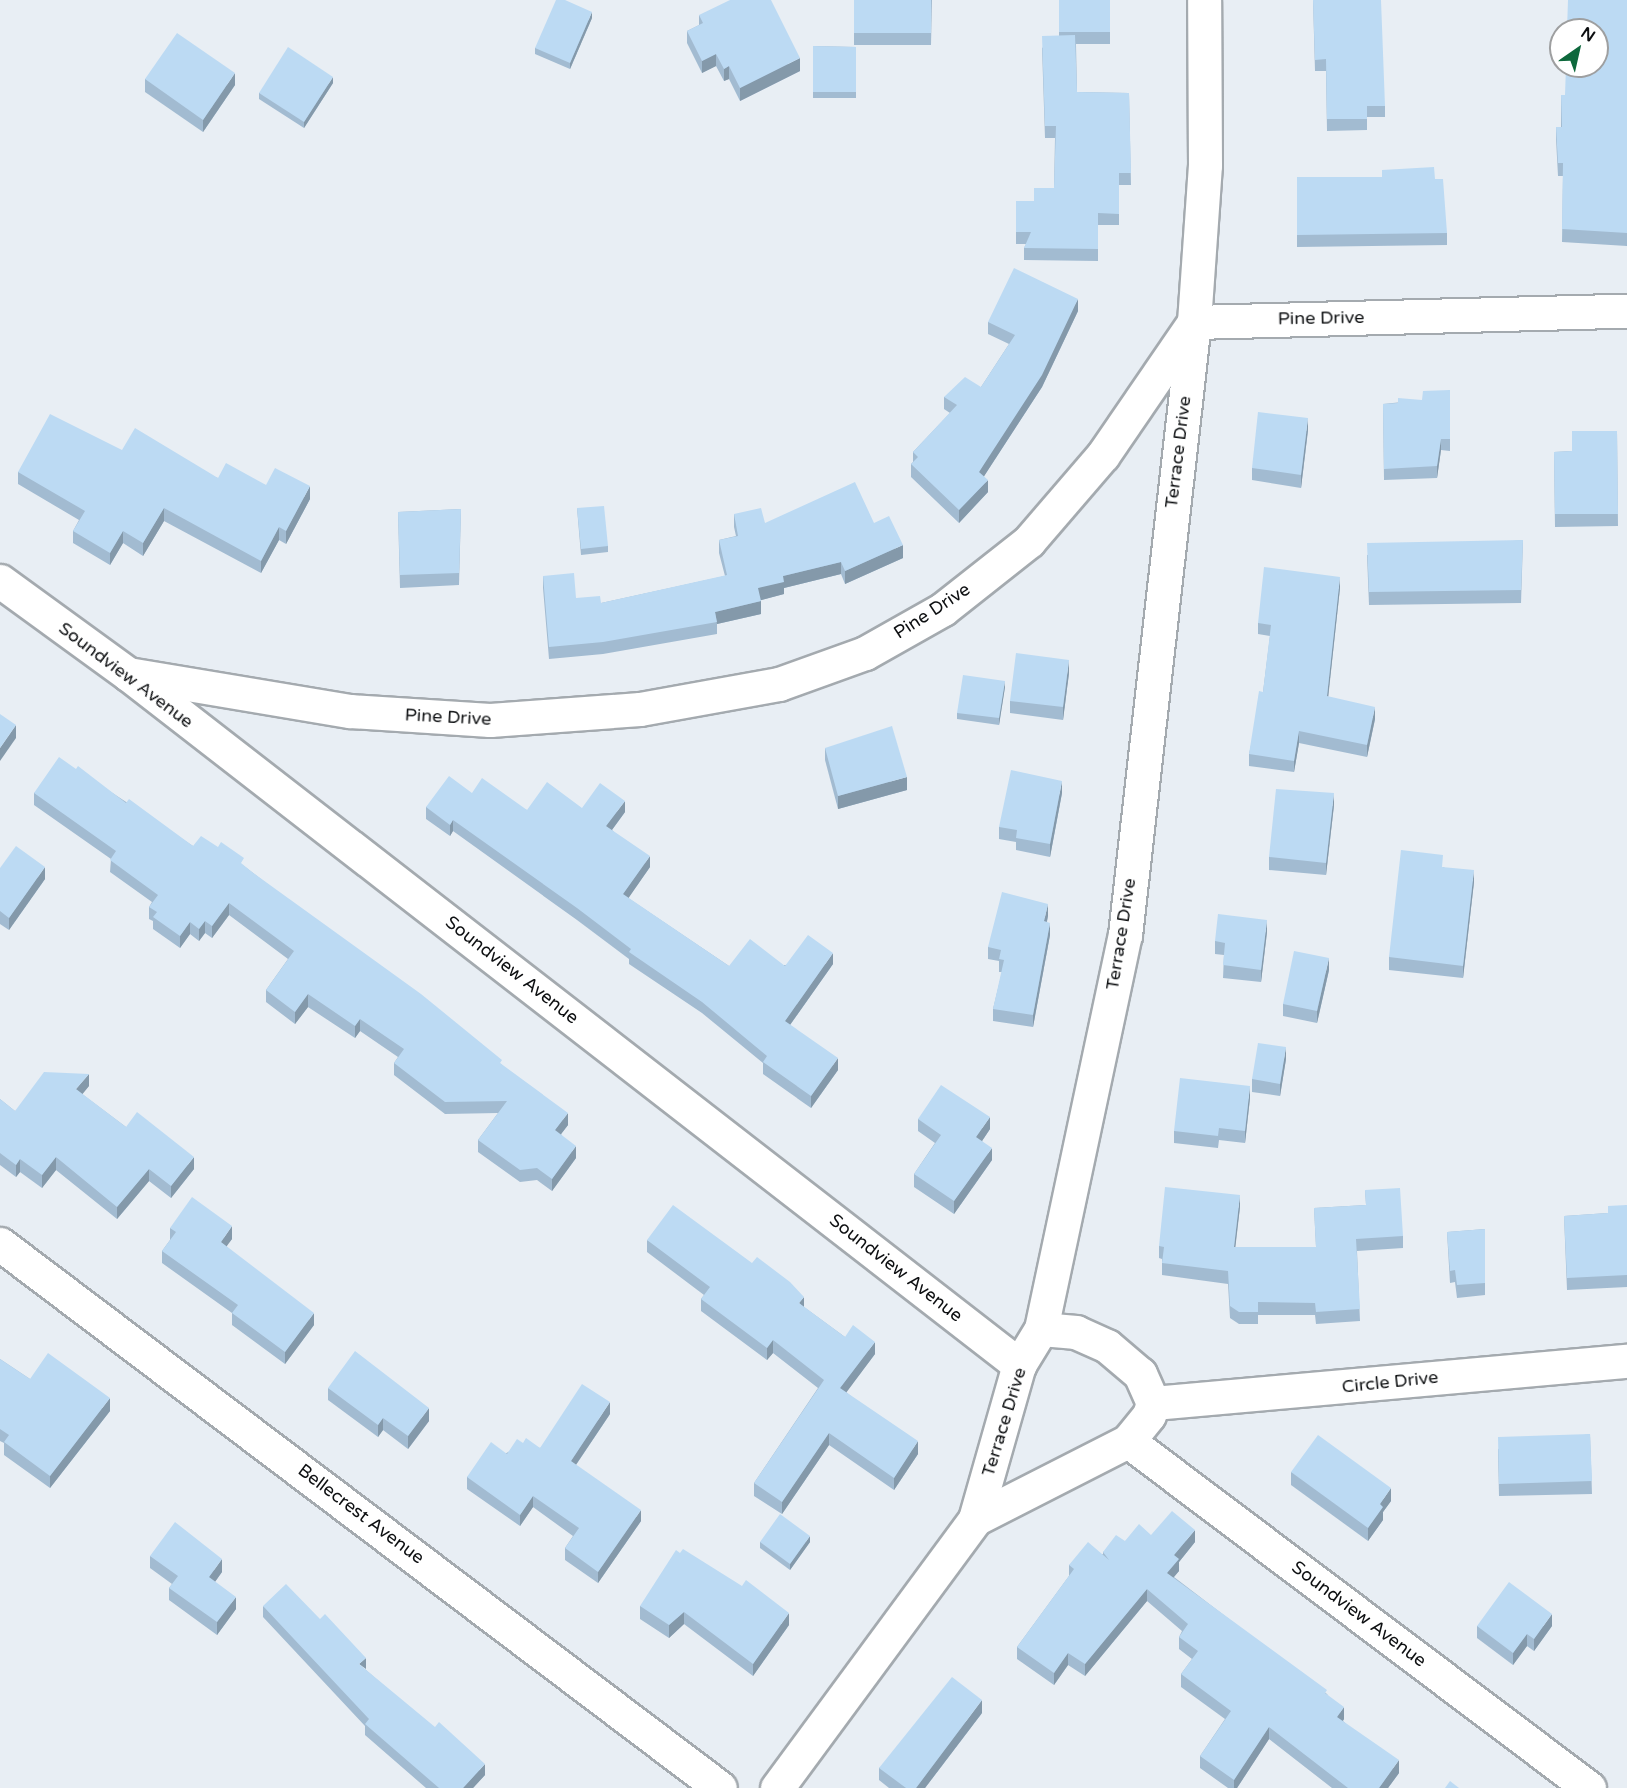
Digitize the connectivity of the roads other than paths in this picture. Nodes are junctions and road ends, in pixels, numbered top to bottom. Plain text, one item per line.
1 (1204, 0) edge
2 (1627, 311) edge
3 (1194, 322) junction
4 (0, 581) edge
5 (128, 674) junction
6 (0, 1244) edge
7 (1041, 1329) junction
8 (1627, 1361) edge
9 (1019, 1365) junction
10 (1153, 1403) junction
11 (1128, 1441) junction
12 (975, 1519) junction
13 (720, 1788) edge
14 (777, 1788) edge
15 (1589, 1788) edge

1 - 3 street, Terrace Drive
2 - 3 street, Pine Drive
3 - 5 street, Pine Drive
3 - 7 street, Terrace Drive
4 - 5 street, Soundview Avenue
5 - 9 street, Soundview Avenue
6 - 13 street, Bellecrest Avenue
7 - 9 street, Terrace Drive
7 - 10 street
8 - 10 street, Circle Drive
9 - 12 street, Terrace Drive
10 - 11 street
11 - 12 street
11 - 15 street, Soundview Avenue
12 - 14 street, Terrace Drive

